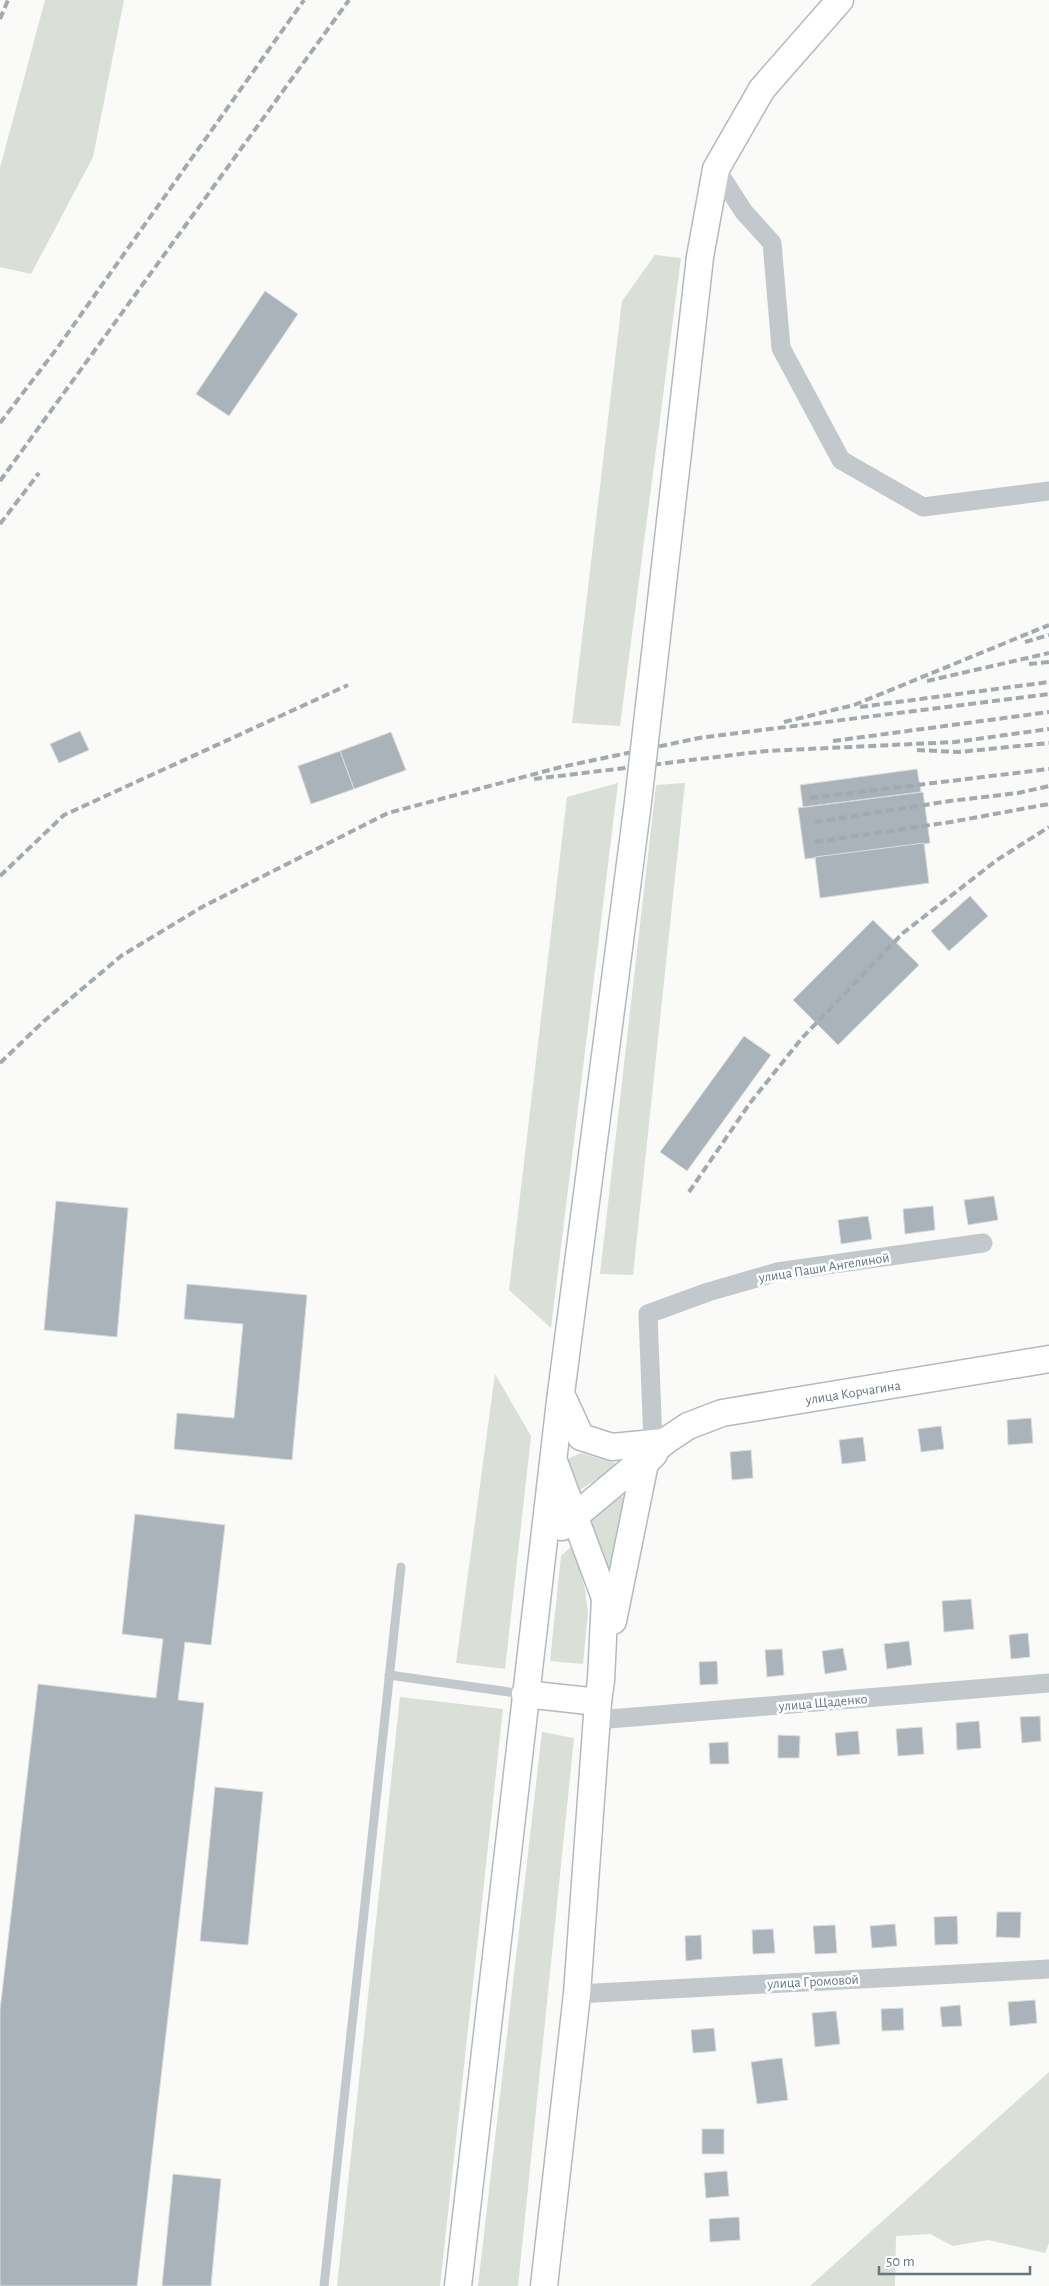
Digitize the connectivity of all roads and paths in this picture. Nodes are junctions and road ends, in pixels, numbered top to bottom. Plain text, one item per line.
1 (840, 0) edge
2 (716, 169) junction
3 (1049, 491) edge
4 (983, 1243) dead end
5 (1049, 1359) edge
6 (561, 1394) junction
7 (659, 1442) junction
8 (553, 1459) junction
9 (575, 1516) junction
10 (543, 1542) junction
11 (401, 1566) dead end
12 (390, 1675) junction
13 (1049, 1683) edge
14 (525, 1694) junction
15 (599, 1701) junction
16 (1049, 1969) edge
17 (577, 1994) junction
18 (324, 2286) edge
19 (458, 2286) edge
20 (544, 2286) edge

1 - 2 main road
2 - 3 street
2 - 6 main road, bridge
4 - 7 street, улица Паши Ангелиной
5 - 7 main road, улица Корчагина
6 - 7 main road
6 - 8 main road
7 - 9 main road
7 - 15 main road
8 - 9 main road
8 - 10 main road
9 - 10 main road
9 - 15 main road
10 - 14 main road
11 - 12 lane
12 - 14 lane
12 - 18 lane
13 - 15 street, улица Щаденко
14 - 15 main road
14 - 19 main road
15 - 17 main road
16 - 17 street, улица Громовой
17 - 20 main road

